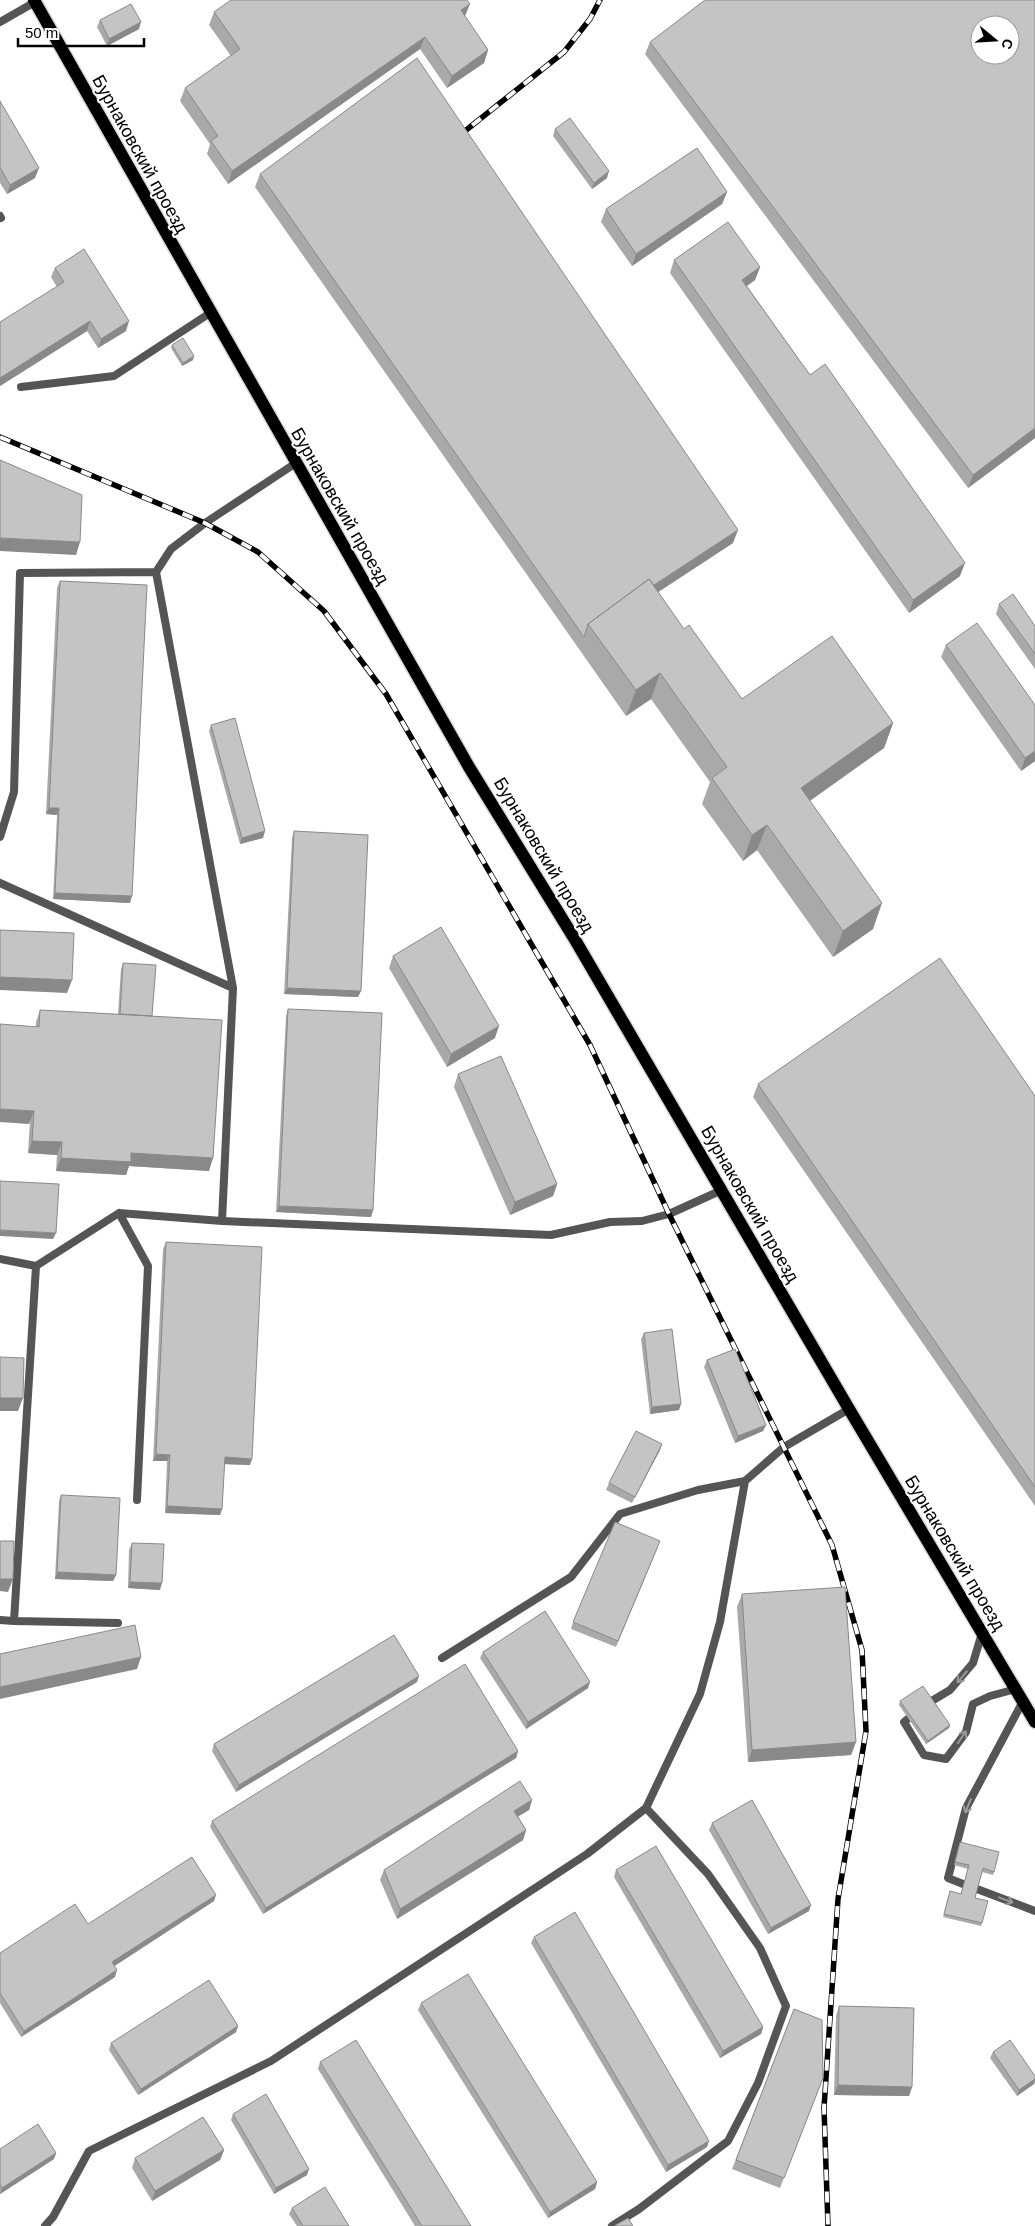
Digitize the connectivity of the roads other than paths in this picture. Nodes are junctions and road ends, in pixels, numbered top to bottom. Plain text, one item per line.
1 (34, 1) edge
2 (0, 22) edge
3 (210, 313) junction
4 (21, 387) dead end
5 (296, 464) junction
6 (156, 572) junction
7 (0, 837) edge
8 (0, 883) edge
9 (233, 988) junction
10 (722, 1190) junction
11 (119, 1213) junction
12 (222, 1221) junction
13 (0, 1259) edge
14 (36, 1266) junction
15 (849, 1409) junction
16 (745, 1481) junction
17 (137, 1500) dead end
18 (0, 1620) edge
19 (14, 1621) junction
20 (118, 1622) dead end
21 (982, 1633) junction
22 (442, 1658) dead end
23 (1016, 1689) junction
24 (1023, 1701) junction
25 (1035, 1722) edge
26 (646, 1808) junction
27 (963, 1884) edge
28 (977, 1889) edge
29 (1035, 1911) edge
30 (45, 2226) edge
31 (612, 2226) edge

1 - 2 lane
1 - 3 main road, Бурнаковский проезд
3 - 4 lane
3 - 5 main road, Бурнаковский проезд
5 - 6 lane
5 - 10 main road, Бурнаковский проезд
6 - 7 lane
6 - 9 lane
8 - 9 lane
9 - 12 lane
10 - 12 lane
10 - 15 main road, Бурнаковский проезд
11 - 12 lane
11 - 14 lane
11 - 17 lane
13 - 14 lane
14 - 19 lane
15 - 16 lane
15 - 21 main road, Бурнаковский проезд
16 - 22 lane
16 - 26 lane
18 - 19 lane
19 - 20 lane
21 - 23 main road, Бурнаковский проезд
21 -> 23 lane
23 - 24 main road, Бурнаковский проезд
24 - 25 main road, Бурнаковский проезд
24 -> 27 lane
26 - 30 lane
26 - 31 lane
28 -> 29 lane

